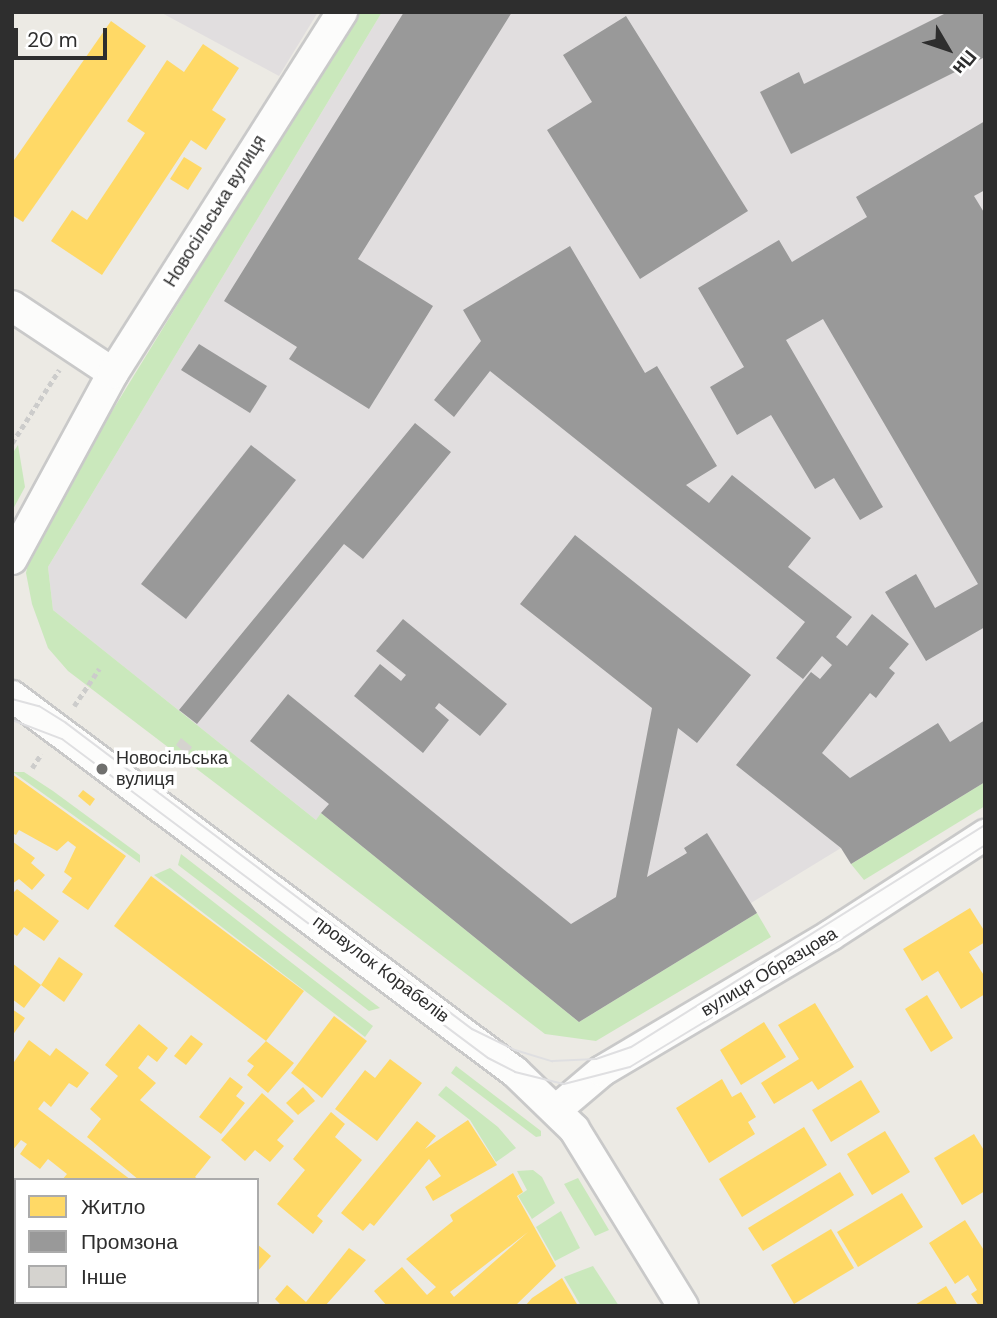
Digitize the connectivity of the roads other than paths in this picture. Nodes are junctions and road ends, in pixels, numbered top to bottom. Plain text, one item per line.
1 (342, 12) edge
2 (12, 306) edge
3 (113, 373) junction
4 (12, 559) edge
5 (12, 696) edge
6 (985, 835) edge
7 (556, 1110) junction
8 (683, 1306) edge

1 - 3 street, Новосільська вулиця
2 - 3 street
3 - 4 street, Новосільська вулиця
5 - 7 street, провулок Корабелів
6 - 7 street, вулиця Образцова
7 - 8 street, провулок Корабелів

